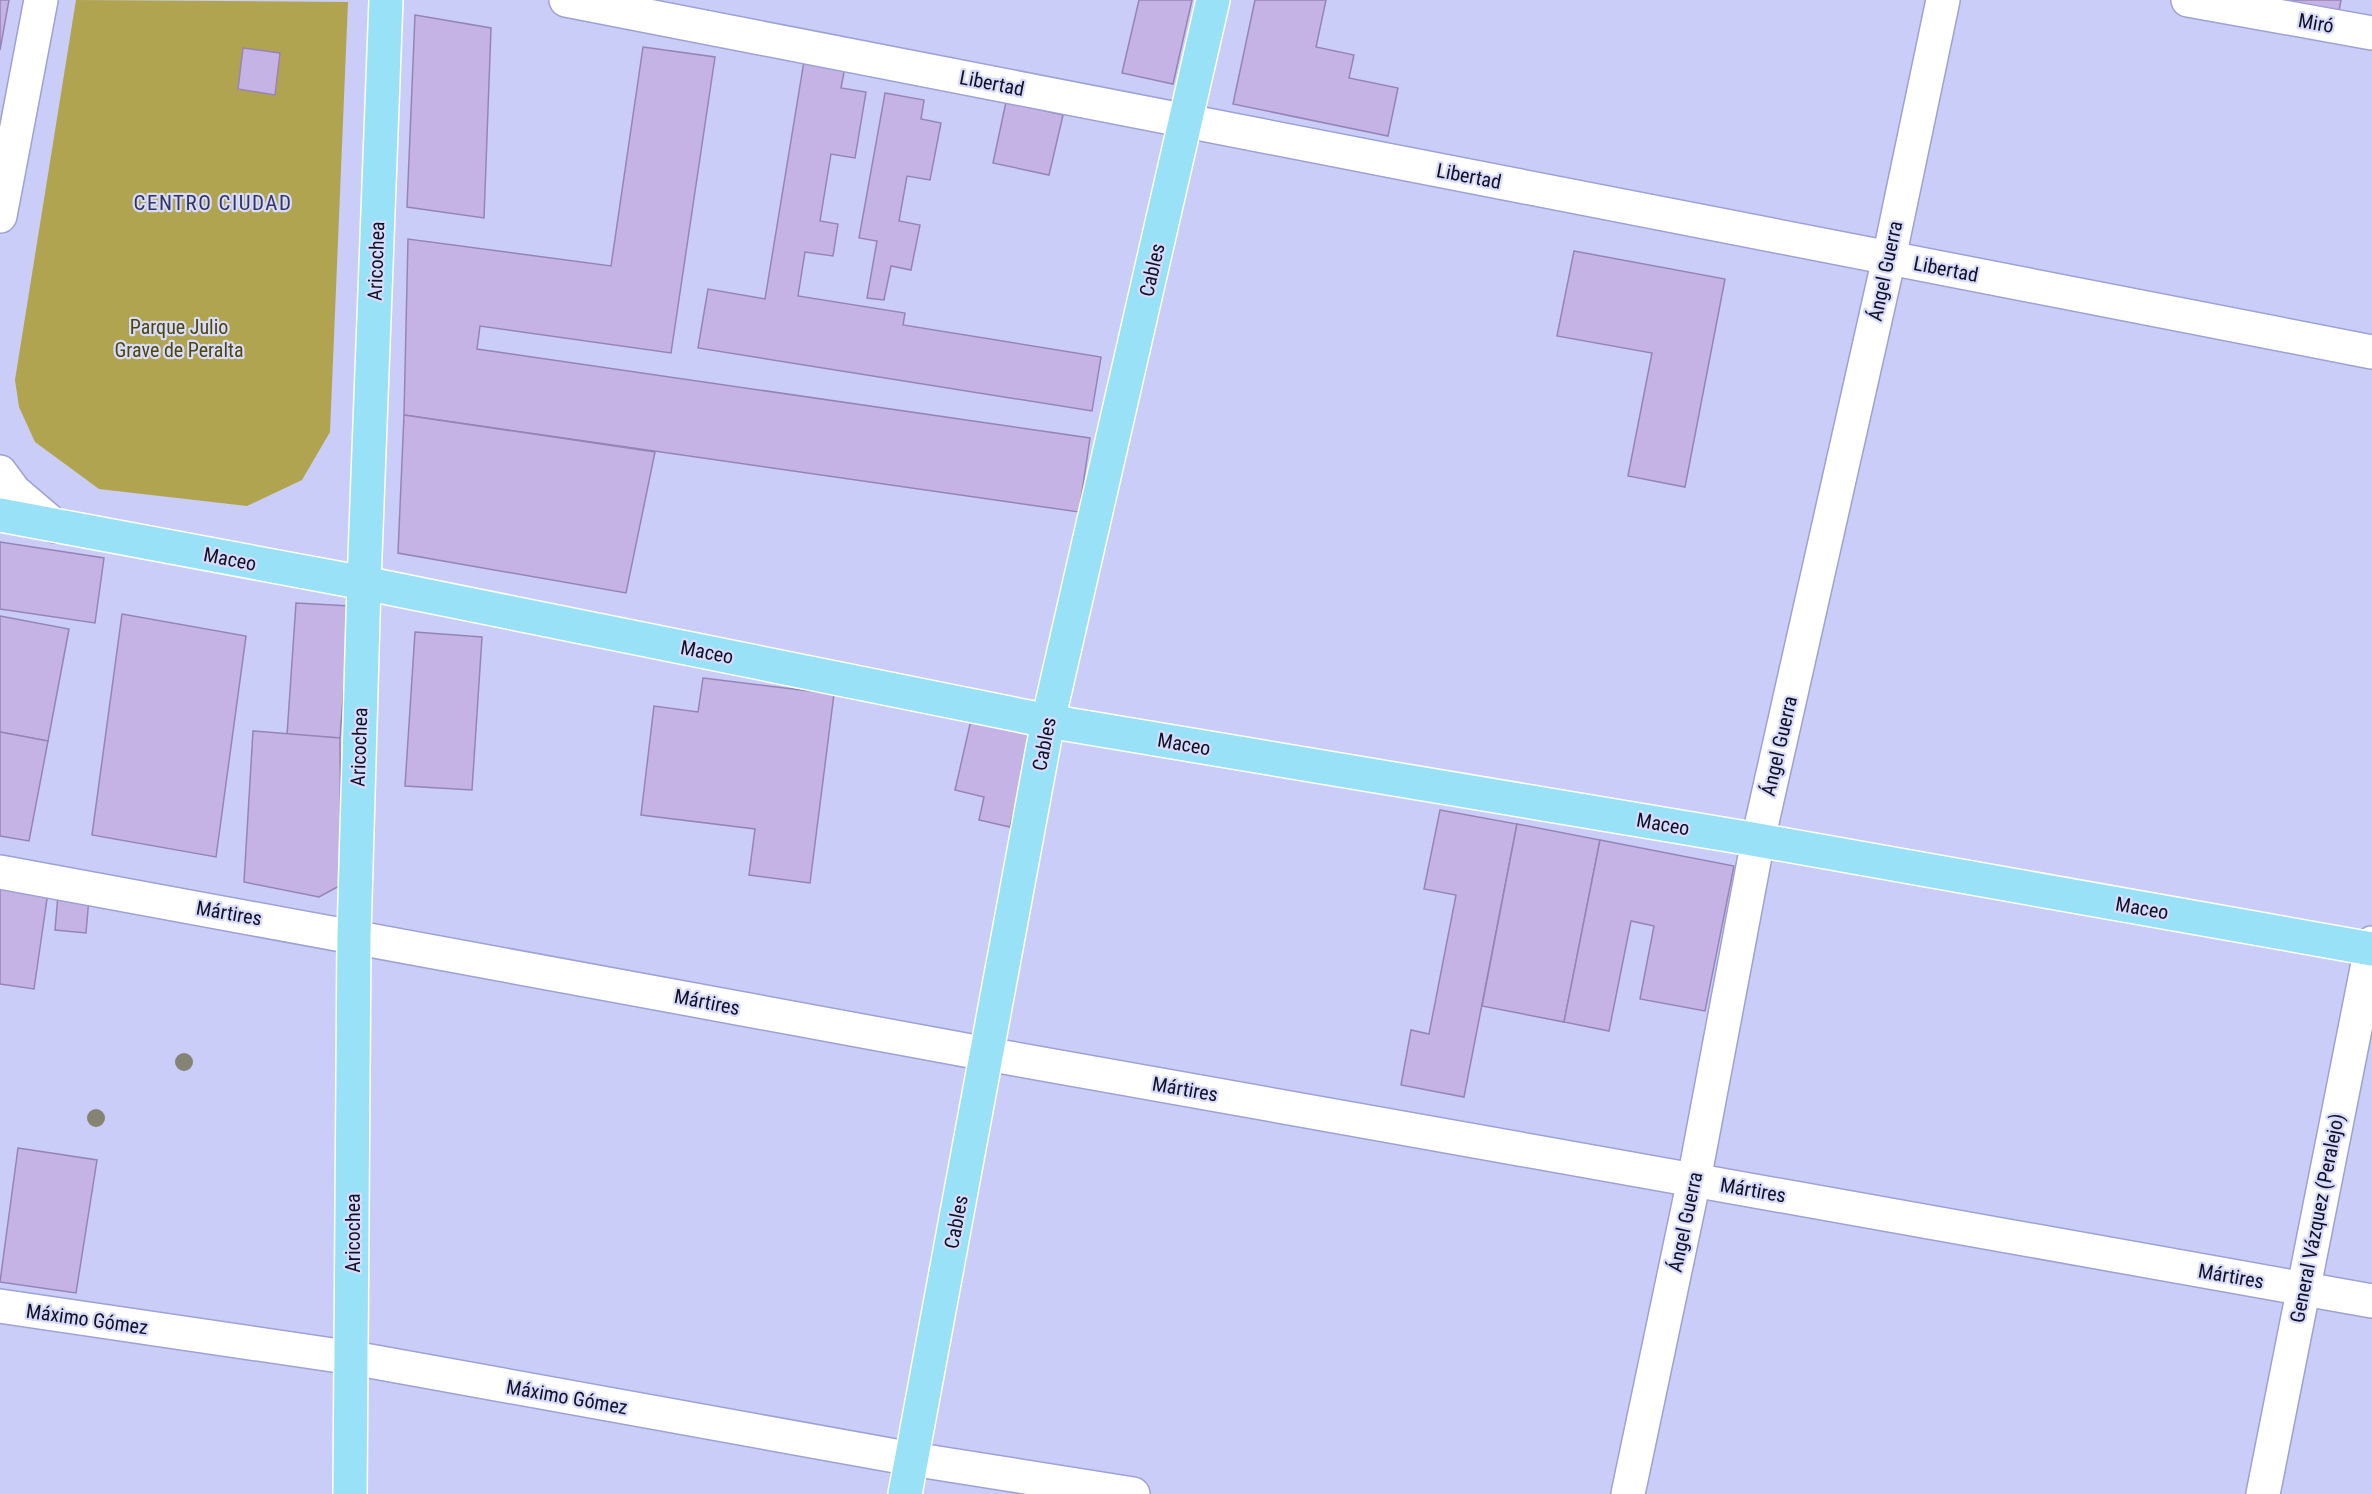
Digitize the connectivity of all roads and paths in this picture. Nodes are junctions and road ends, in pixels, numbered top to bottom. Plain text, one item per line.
1 (41, 0) edge
2 (386, 0) edge
3 (566, 0) edge
4 (1213, 0) edge
5 (1943, 0) edge
6 (2188, 0) edge
7 (2372, 33) edge
8 (1187, 121) junction
9 (0, 216) edge
10 (1888, 258) junction
11 (2372, 352) edge
12 (0, 472) edge
13 (0, 515) edge
14 (55, 526) junction
15 (364, 583) junction
16 (1048, 721) junction
17 (1758, 840) junction
18 (0, 872) edge
19 (354, 936) junction
20 (2372, 947) edge
21 (987, 1054) junction
22 (1694, 1180) junction
23 (2302, 1289) junction
24 (2372, 1301) edge
25 (0, 1306) edge
26 (353, 1358) junction
27 (912, 1459) junction
28 (350, 1494) edge
29 (905, 1494) edge
30 (1133, 1494) edge
31 (1628, 1494) edge
32 (2263, 1494) edge

1 - 9 street
2 - 15 main road, Aricochea
3 - 8 street, Libertad
4 - 8 main road, Cables
5 - 10 street, Ángel Guerra
6 - 7 street, Miró
8 - 10 street, Libertad
8 - 16 main road, Cables
10 - 11 street, Libertad
10 - 17 street, Ángel Guerra
12 - 14 street
13 - 14 main road, Maceo
14 - 15 main road, Maceo
15 - 16 main road, Maceo
15 - 19 main road, Aricochea
16 - 17 main road, Maceo
16 - 21 main road, Cables
17 - 20 main road, Maceo
17 - 22 street, Ángel Guerra
18 - 19 street, Mártires
19 - 21 street, Mártires
19 - 26 main road, Aricochea
20 - 23 street, General Vázquez (Peralejo)
21 - 22 street, Mártires
21 - 27 main road, Cables
22 - 23 street, Mártires
22 - 31 street, Ángel Guerra
23 - 24 street, Mártires
23 - 32 street, General Vázquez (Peralejo)
25 - 26 street, Máximo Gómez
26 - 27 street, Máximo Gómez
26 - 28 main road, Aricochea
27 - 29 main road, Cables
27 - 30 street, Máximo Gómez

